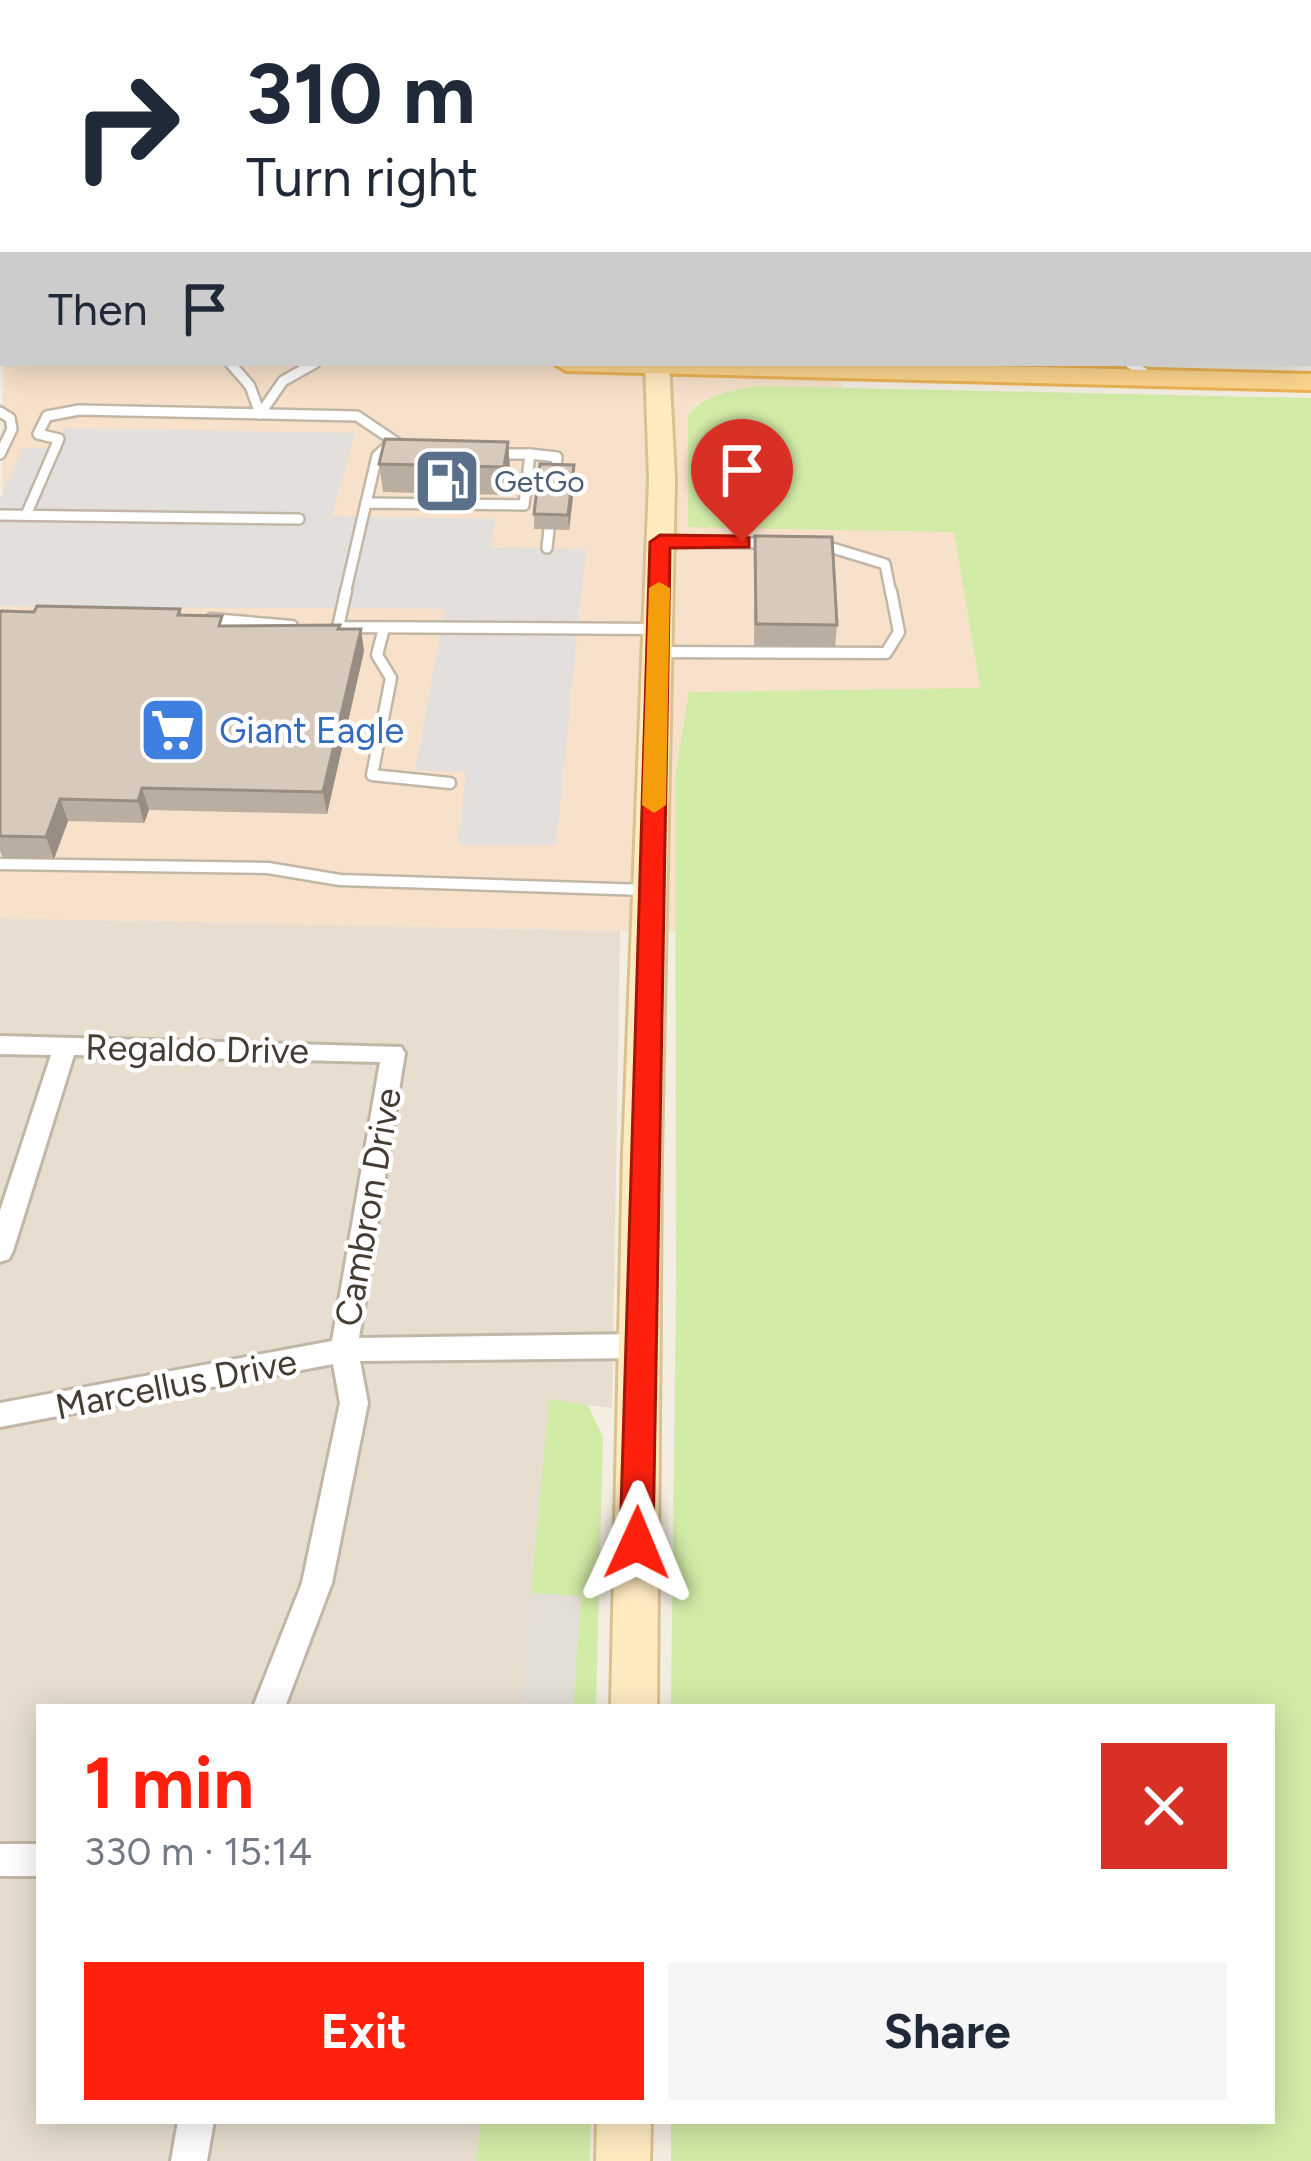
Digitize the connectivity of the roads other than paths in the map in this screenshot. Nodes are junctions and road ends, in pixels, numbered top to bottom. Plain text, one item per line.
1 (233, 366) edge
2 (310, 366) edge
3 (657, 366) edge
4 (806, 366) edge
5 (1134, 366) edge
6 (986, 369) edge
7 (1084, 370) edge
8 (1155, 379) junction
9 (1311, 382) edge
10 (72, 411) junction
11 (0, 412) edge
12 (260, 414) junction
13 (59, 439) junction
14 (393, 441) junction
15 (411, 453) edge
16 (0, 454) edge
17 (482, 454) edge
18 (530, 454) junction
19 (555, 479) edge
20 (366, 503) junction
21 (0, 515) edge
22 (26, 515) junction
23 (299, 519) dead end
24 (549, 529) edge
25 (660, 542) junction
26 (777, 543) edge
27 (801, 543) edge
28 (547, 548) dead end
29 (193, 619) edge
30 (338, 627) junction
31 (383, 628) junction
32 (658, 640) junction
33 (450, 783) dead end
34 (0, 864) edge
35 (651, 890) junction
36 (0, 1046) edge
37 (65, 1047) junction
38 (393, 1053) joint
39 (0, 1251) edge
40 (639, 1346) junction
41 (344, 1350) junction
42 (0, 1415) edge
43 (270, 1704) edge
44 (634, 1704) edge
45 (0, 1860) edge
46 (36, 1860) edge
47 (195, 2124) edge
48 (624, 2124) edge
49 (189, 2161) edge
50 (623, 2161) edge

1 - 12 lane
2 - 12 lane
3 - 25 main road
4 - 6 main road
5 - 8 lane
6 - 7 main road
7 - 8 main road
8 - 9 main road
10 - 12 lane
10 - 13 lane
10 - 13 lane
11 - 16 lane
12 - 14 lane
13 - 22 lane
14 - 15 lane
14 - 20 lane
17 - 18 lane
18 - 19 lane
18 - 20 lane
20 - 30 lane
21 - 22 lane
22 - 23 lane
24 - 28 lane
25 - 26 lane
25 - 32 main road
27 - 32 lane
29 - 30 lane
30 - 31 lane
31 - 32 lane
31 - 33 lane
32 - 35 main road
34 - 35 lane
35 - 40 main road
36 - 37 street, Regaldo Drive
37 - 38 street, Regaldo Drive
37 - 39 street
38 - 41 street, Cambron Drive
40 - 41 street, Marcellus Drive
40 - 44 main road
41 - 42 street, Marcellus Drive
41 - 43 street, Cambron Drive
45 - 46 street
47 - 49 street
48 - 50 main road

